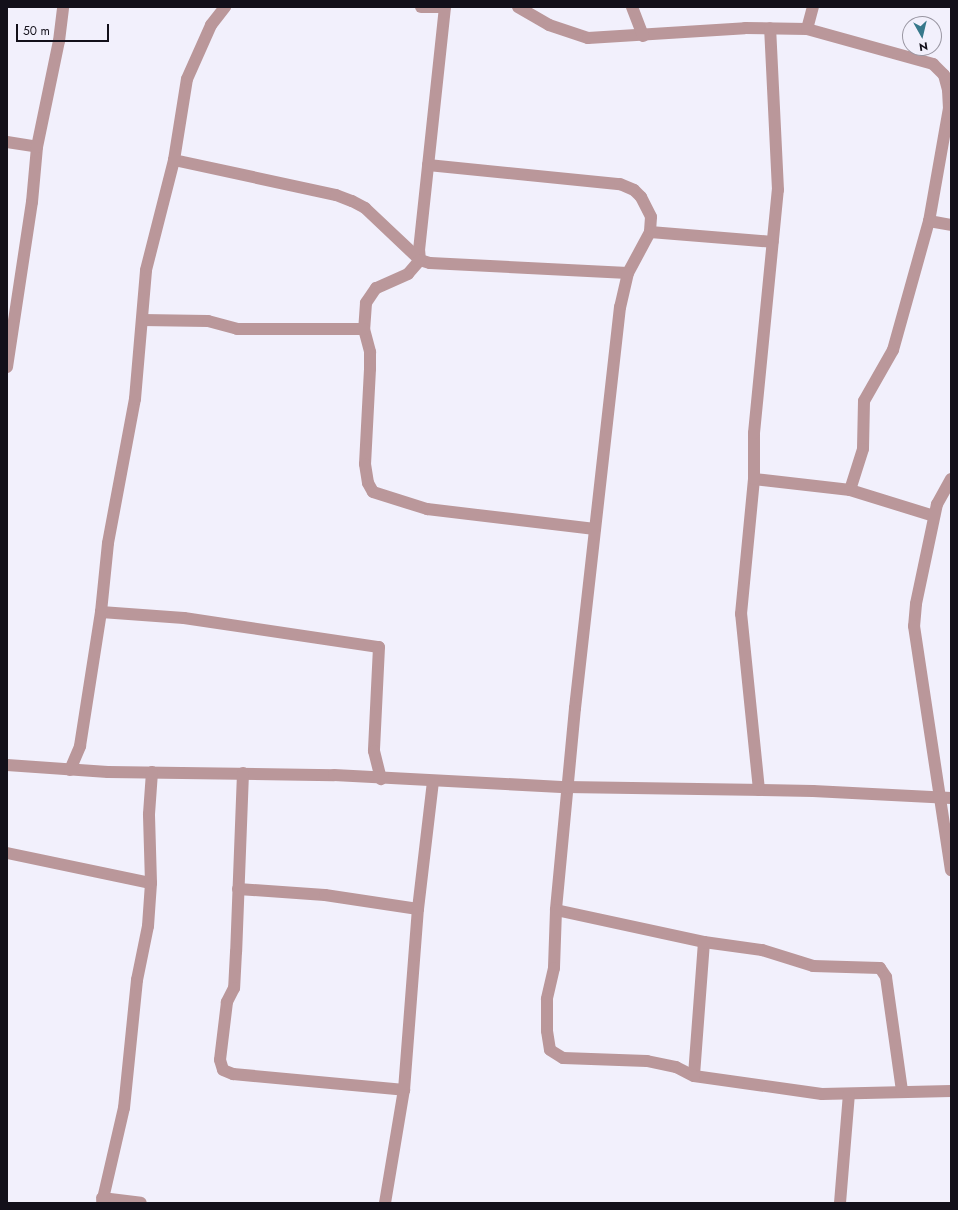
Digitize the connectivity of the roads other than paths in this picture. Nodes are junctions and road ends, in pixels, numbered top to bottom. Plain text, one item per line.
1 (63, 7) edge
2 (225, 7) edge
3 (421, 7) edge
4 (445, 7) edge
5 (518, 7) edge
6 (632, 7) edge
7 (813, 7) edge
8 (770, 28) junction
9 (807, 29) junction
10 (643, 36) junction
11 (7, 142) edge
12 (37, 147) junction
13 (174, 160) junction
14 (428, 165) junction
15 (929, 221) junction
16 (951, 225) edge
17 (650, 232) junction
18 (773, 242) junction
19 (420, 260) junction
20 (628, 273) junction
21 (142, 320) junction
22 (364, 329) junction
23 (7, 367) edge
24 (754, 479) junction
25 (951, 480) edge
26 (850, 490) junction
27 (934, 516) junction
28 (595, 529) junction
29 (101, 612) junction
30 (7, 765) edge
31 (70, 770) junction
32 (152, 772) junction
33 (243, 773) junction
34 (381, 779) junction
35 (433, 781) junction
36 (566, 787) junction
37 (759, 790) junction
38 (946, 798) edge
39 (7, 853) edge
40 (951, 870) edge
41 (151, 883) junction
42 (238, 890) junction
43 (418, 909) junction
44 (556, 910) junction
45 (704, 942) junction
46 (694, 1076) junction
47 (404, 1090) junction
48 (902, 1090) junction
49 (951, 1091) edge
50 (849, 1094) junction
51 (102, 1201) edge
52 (141, 1203) edge
53 (385, 1203) edge
54 (840, 1203) edge

1 - 12 street
2 - 13 street
3 - 4 street
4 - 14 street
5 - 10 street
6 - 10 street
7 - 9 street
8 - 9 street
8 - 10 street
8 - 18 street
9 - 15 street
11 - 12 street
12 - 23 street
13 - 19 street
13 - 21 street
14 - 17 street
14 - 19 street
15 - 16 street
15 - 26 street
17 - 18 street
17 - 20 street
18 - 24 street
19 - 20 street
19 - 22 street
20 - 28 street
21 - 22 street
21 - 29 street
22 - 28 street
24 - 26 street
24 - 37 street
25 - 27 street
26 - 27 street
27 - 38 street
28 - 36 street
29 - 31 street
29 - 34 street
30 - 31 street
31 - 32 street
32 - 33 street
32 - 41 street
33 - 34 street
33 - 42 street
34 - 35 street
35 - 36 street
35 - 43 street
36 - 37 street
36 - 44 street
37 - 38 street
38 - 40 street
39 - 41 street
41 - 51 street
42 - 43 street
42 - 47 street
43 - 47 street
44 - 45 street
44 - 46 street
45 - 46 street
45 - 48 street
46 - 50 street
47 - 53 street
48 - 49 street
48 - 50 street
50 - 54 street
51 - 52 street

